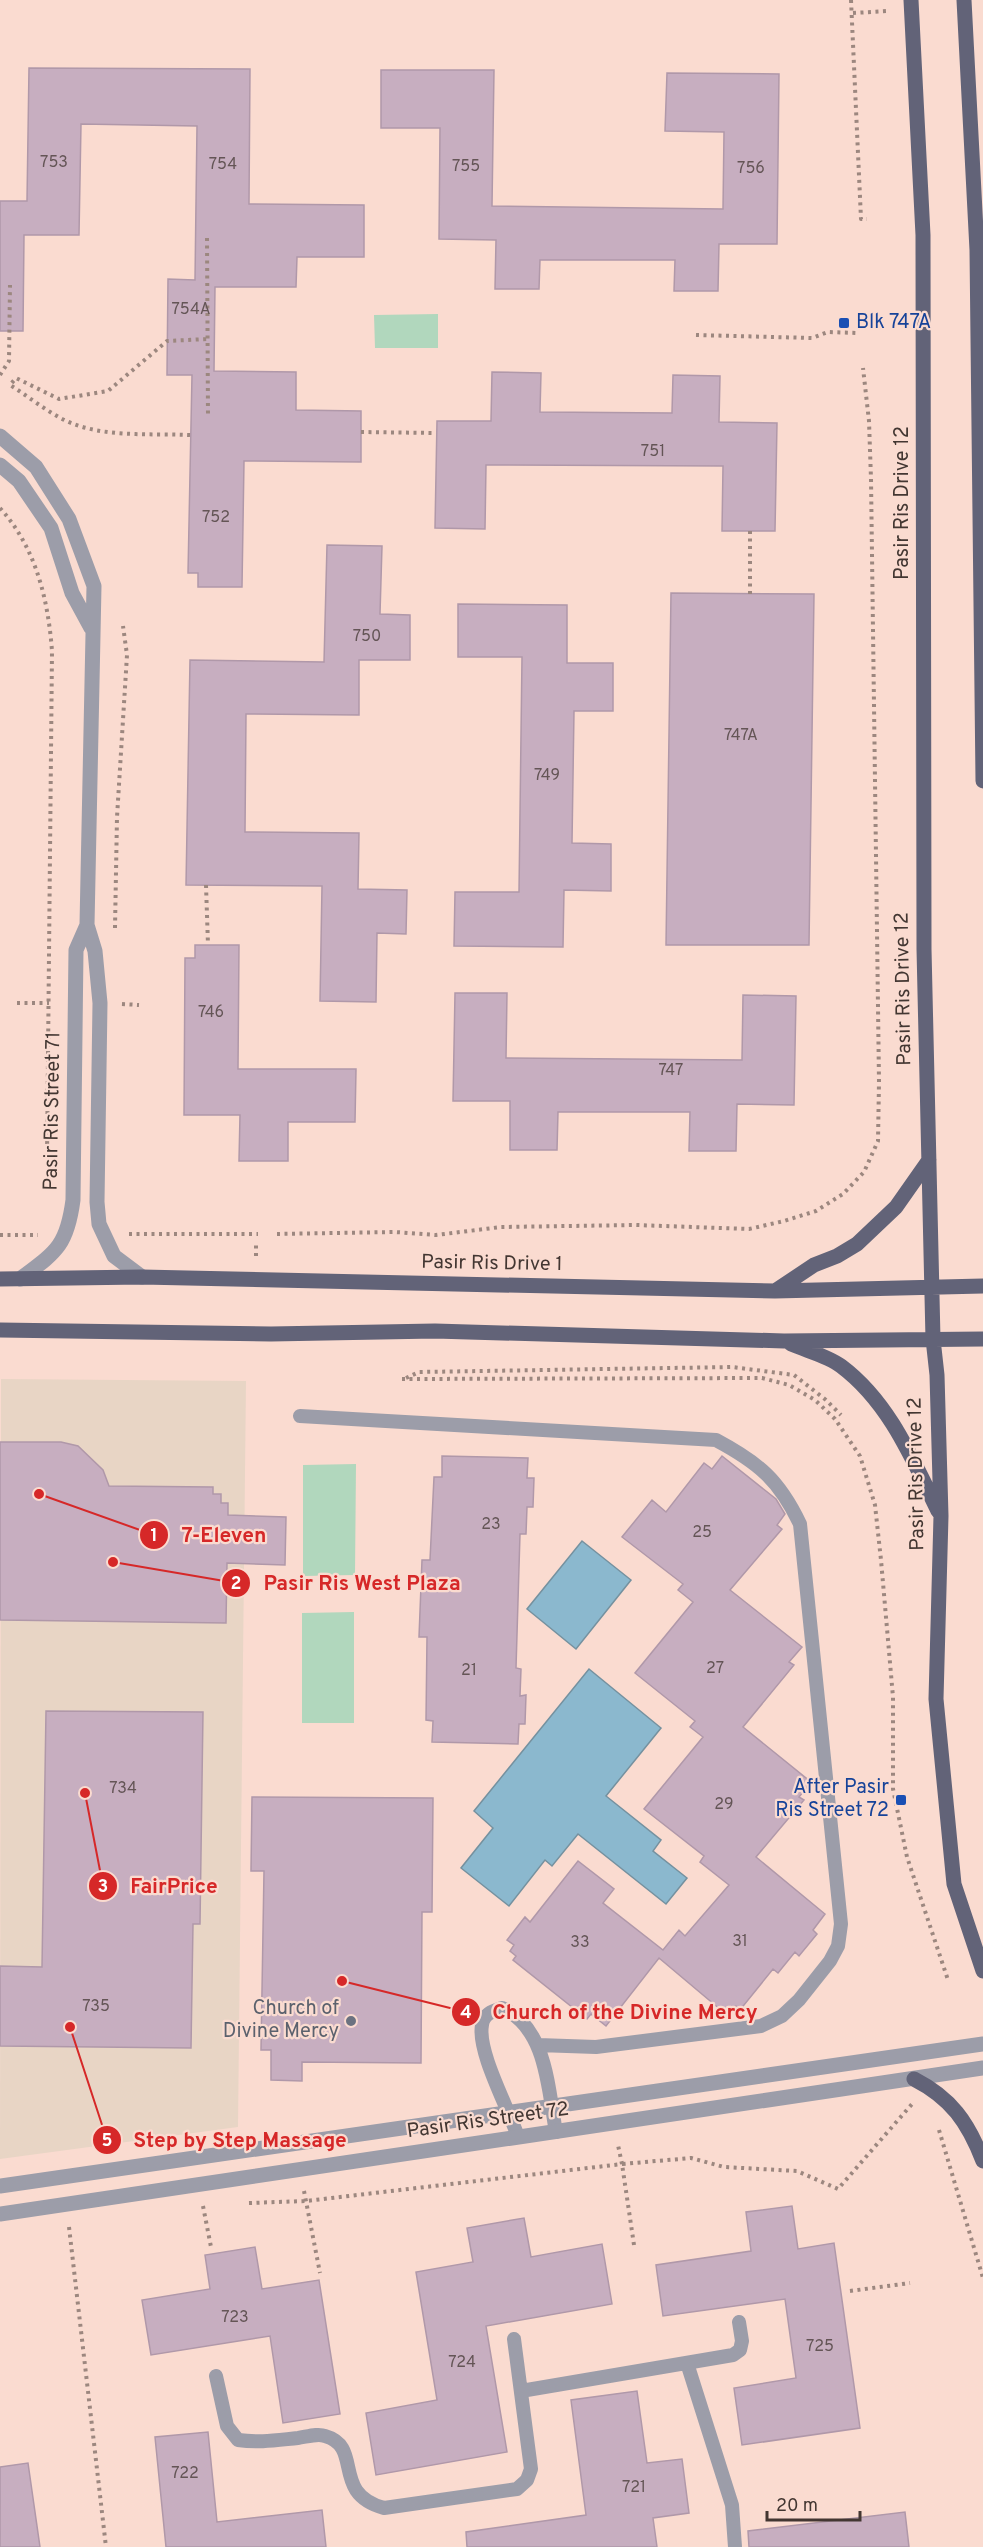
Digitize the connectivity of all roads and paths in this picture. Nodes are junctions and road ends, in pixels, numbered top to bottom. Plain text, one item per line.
1 (851, 0) edge
2 (964, 0) edge
3 (911, 5) edge
4 (853, 13) junction
5 (867, 219) dead end
6 (207, 238) dead end
7 (9, 285) dead end
8 (856, 333) dead end
9 (696, 335) dead end
10 (207, 339) junction
11 (863, 368) dead end
12 (0, 375) edge
13 (208, 418) dead end
14 (361, 432) dead end
15 (436, 433) dead end
16 (190, 435) dead end
17 (0, 436) edge
18 (0, 465) edge
19 (0, 508) edge
20 (750, 531) dead end
21 (750, 594) dead end
22 (123, 626) dead end
23 (91, 628) junction
24 (983, 782) edge
25 (206, 885) dead end
26 (87, 925) junction
27 (115, 929) dead end
28 (208, 945) dead end
29 (17, 1003) dead end
30 (40, 1003) dead end
31 (120, 1003) dead end
32 (139, 1005) dead end
33 (929, 1160) junction
34 (47, 1164) dead end
35 (126, 1224) dead end
36 (42, 1227) dead end
37 (258, 1234) dead end
38 (277, 1234) dead end
39 (40, 1235) dead end
40 (142, 1277) junction
41 (0, 1279) edge
42 (20, 1279) junction
43 (983, 1286) edge
44 (932, 1288) junction
45 (775, 1291) junction
46 (0, 1330) edge
47 (933, 1339) junction
48 (983, 1339) edge
49 (784, 1341) junction
50 (840, 1415) dead end
51 (300, 1416) dead end
52 (941, 1516) junction
53 (983, 1971) edge
54 (948, 1980) dead end
55 (983, 2044) edge
56 (538, 2045) junction
57 (983, 2068) edge
58 (914, 2079) junction
59 (917, 2099) dead end
60 (551, 2106) junction
61 (510, 2113) junction
62 (614, 2123) junction
63 (939, 2126) dead end
64 (556, 2132) junction
65 (518, 2138) junction
66 (983, 2161) edge
67 (622, 2164) junction
68 (0, 2186) edge
69 (306, 2201) junction
70 (237, 2204) dead end
71 (214, 2205) dead end
72 (192, 2206) dead end
73 (0, 2214) edge
74 (205, 2214) dead end
75 (68, 2223) dead end
76 (634, 2245) dead end
77 (211, 2247) dead end
78 (320, 2273) dead end
79 (983, 2278) edge
80 (910, 2283) dead end
81 (850, 2291) dead end
82 (739, 2322) dead end
83 (514, 2339) dead end
84 (687, 2363) junction
85 (216, 2376) dead end
86 (521, 2391) junction
87 (106, 2547) edge
88 (735, 2547) edge

1 - 4 path
2 - 24 main road
3 - 4 path
3 - 33 main road, Pasir Ris Drive 12
4 - 5 path
6 - 10 path
7 - 12 path
8 - 9 path
10 - 13 path
10 - 16 path
11 - 38 path
14 - 15 path
17 - 23 street, Pasir Ris Street 71
18 - 23 street, Pasir Ris Street 71
19 - 34 path
20 - 21 path
22 - 27 path
23 - 26 street, Pasir Ris Street 71
25 - 28 path
26 - 40 street, Pasir Ris Street 71
26 - 42 street, Pasir Ris Street 71
29 - 30 path
31 - 32 path
33 - 44 main road, Pasir Ris Drive 12
33 - 45 main road
35 - 37 path
36 - 39 path
40 - 42 main road, Pasir Ris Drive 1
40 - 45 main road, Pasir Ris Drive 1
41 - 42 main road, Pasir Ris Drive 1
43 - 44 main road, Pasir Ris Drive 1
44 - 45 main road, Pasir Ris Drive 1
44 - 47 main road, Pasir Ris Drive 12
46 - 49 main road
47 - 48 main road
47 - 49 main road
47 - 52 main road, Pasir Ris Drive 12
49 - 52 main road
50 - 54 path
51 - 56 lane
52 - 53 main road, Pasir Ris Drive 12
55 - 60 street, Pasir Ris Street 72
56 - 60 lane
56 - 61 lane
57 - 58 street, Pasir Ris Street 72
58 - 62 street, Pasir Ris Street 72
58 - 66 main road
59 - 67 path
60 - 61 street, Pasir Ris Street 72
60 - 64 lane
61 - 65 lane
61 - 68 street, Pasir Ris Street 72
62 - 64 street, Pasir Ris Street 72
62 - 67 path
63 - 79 path
64 - 65 street, Pasir Ris Street 72
65 - 73 street, Pasir Ris Street 72
67 - 69 path
67 - 76 path
69 - 70 path
69 - 78 path
71 - 72 path
74 - 77 path
75 - 87 path
80 - 81 path
82 - 84 lane
83 - 86 lane
84 - 86 lane
84 - 88 lane
85 - 86 lane

